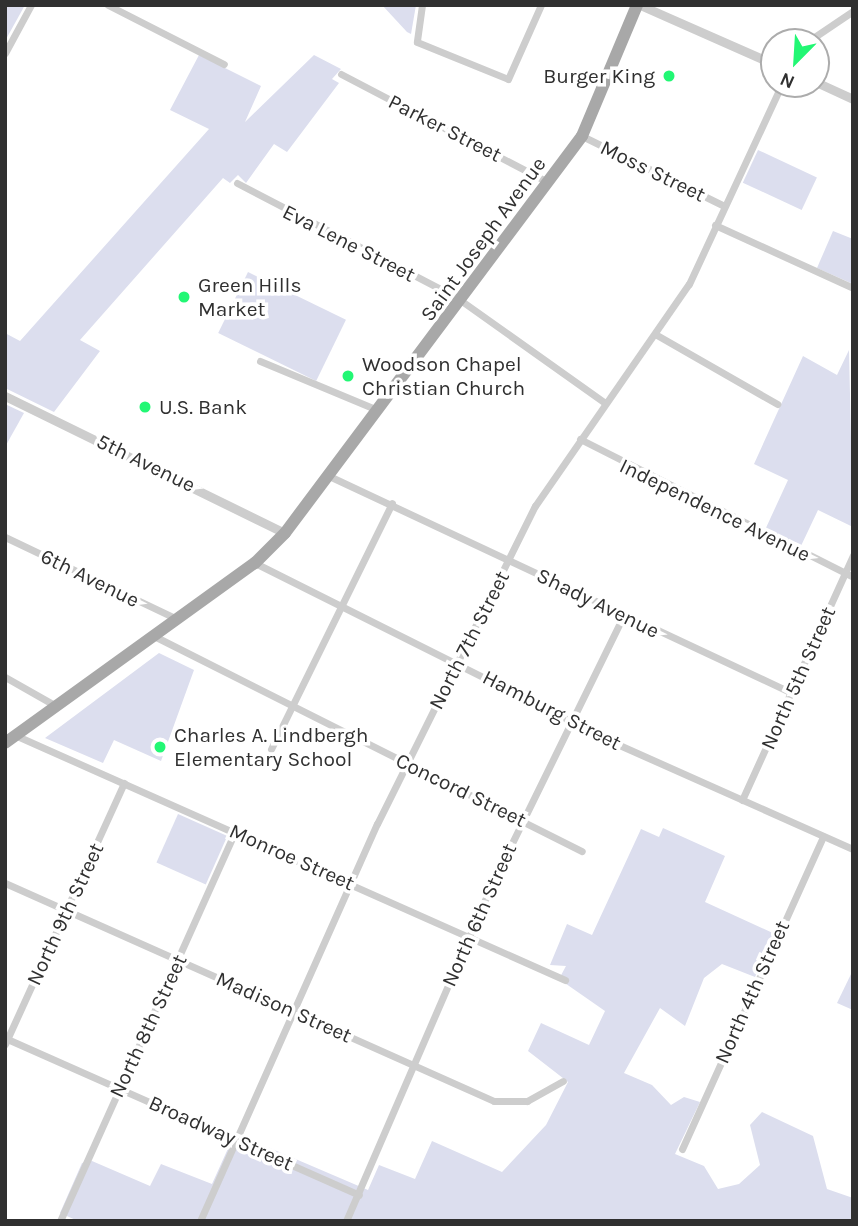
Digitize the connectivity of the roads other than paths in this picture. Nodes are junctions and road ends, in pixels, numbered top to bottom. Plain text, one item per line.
1 (31, 5) edge
2 (108, 5) edge
3 (422, 5) edge
4 (541, 5) edge
5 (639, 5) edge
6 (853, 11) edge
7 (828, 28) edge
8 (5, 53) edge
9 (760, 58) edge
10 (224, 64) dead end
11 (341, 74) dead end
12 (830, 88) edge
13 (775, 98) edge
14 (853, 99) edge
15 (582, 136) junction
16 (237, 183) dead end
17 (549, 183) junction
18 (724, 206) junction
19 (715, 225) junction
20 (853, 288) edge
21 (462, 301) junction
22 (655, 334) junction
23 (260, 361) dead end
24 (5, 396) edge
25 (604, 402) junction
26 (777, 404) dead end
27 (379, 411) junction
28 (580, 439) junction
29 (329, 476) junction
30 (392, 503) junction
31 (285, 533) junction
32 (5, 537) edge
33 (853, 555) edge
34 (509, 559) junction
35 (255, 563) junction
36 (845, 573) junction
37 (853, 577) edge
38 (342, 606) junction
39 (624, 615) junction
40 (176, 618) junction
41 (151, 635) junction
42 (457, 663) junction
43 (5, 677) edge
44 (792, 692) junction
45 (56, 706) junction
46 (291, 706) junction
47 (572, 721) junction
48 (9, 742) edge
49 (271, 749) dead end
50 (406, 764) junction
51 (124, 783) junction
52 (742, 800) junction
53 (523, 820) junction
54 (235, 832) junction
55 (823, 836) junction
56 (853, 849) edge
57 (582, 851) dead end
58 (352, 883) junction
59 (5, 884) edge
60 (66, 911) junction
61 (470, 935) junction
62 (177, 960) junction
63 (565, 980) dead end
64 (295, 1012) junction
65 (6, 1040) edge
66 (413, 1065) junction
67 (563, 1081) dead end
68 (119, 1088) junction
69 (236, 1138) junction
70 (682, 1149) dead end
71 (359, 1195) junction
72 (60, 1221) edge
73 (200, 1221) edge
74 (346, 1221) edge

1 - 8 street
2 - 10 street
3 - 4 street
5 - 9 street
5 - 15 main road, Saint Joseph Avenue
6 - 7 street
11 - 17 street, Parker Street
12 - 14 street
13 - 18 street, North 7th Street
15 - 17 main road, Saint Joseph Avenue
15 - 18 street, Moss Street
16 - 21 street, Eva Lene Street
17 - 21 main road, Saint Joseph Avenue
18 - 19 street, North 7th Street
19 - 20 street
19 - 22 street, North 7th Street
21 - 25 street, Eva Lene Street
21 - 27 main road, Saint Joseph Avenue
22 - 25 street, North 7th Street
22 - 26 street
23 - 27 street
24 - 31 street, 5th Avenue
25 - 28 street, North 7th Street
27 - 29 main road, Saint Joseph Avenue
28 - 34 street, North 7th Street
28 - 36 street, Independence Avenue
29 - 30 street, Shady Avenue
29 - 31 main road, Saint Joseph Avenue
30 - 34 street, Shady Avenue
30 - 38 street
31 - 35 main road, Saint Joseph Avenue
32 - 40 street, 6th Avenue
33 - 36 street, North 5th Street
34 - 39 street, Shady Avenue
34 - 42 street, North 7th Street
35 - 38 street, Hamburg Street
35 - 40 main road, Saint Joseph Avenue
36 - 37 street, Independence Avenue
36 - 44 street, North 5th Street
38 - 42 street, Hamburg Street
38 - 46 street
39 - 44 street, Shady Avenue
39 - 47 street, North 6th Street
40 - 41 main road, Saint Joseph Avenue
41 - 45 main road, Saint Joseph Avenue
41 - 46 street, Concord Street
42 - 47 street, Hamburg Street
42 - 50 street, North 7th Street
43 - 45 street
44 - 52 street, North 5th Street
45 - 48 main road, Saint Joseph Avenue
46 - 49 street
46 - 50 street, Concord Street
47 - 52 street, Hamburg Street
47 - 53 street, North 6th Street
48 - 51 street, Monroe Street
50 - 53 street, Concord Street
50 - 58 street, North 7th Street
51 - 54 street, Monroe Street
51 - 60 street, North 9th Street
52 - 55 street, Hamburg Street
53 - 57 street, Concord Street
53 - 61 street, North 6th Street
54 - 58 street, Monroe Street
54 - 62 street, North 8th Street
55 - 56 street, Hamburg Street
55 - 70 street, North 4th Street
58 - 61 street, Monroe Street
58 - 64 street, North 7th Street
59 - 60 street, Madison Street
60 - 62 street, Madison Street
60 - 65 street, North 9th Street
61 - 63 street, Monroe Street
61 - 66 street, North 6th Street
62 - 64 street, Madison Street
62 - 68 street, North 8th Street
64 - 66 street, Madison Street
64 - 69 street, North 7th Street
65 - 68 street, Broadway Street
66 - 67 street, Madison Street
66 - 71 street, North 6th Street
68 - 69 street, Broadway Street
68 - 72 street, North 8th Street
69 - 71 street, Broadway Street
69 - 73 street, North 7th Street
71 - 74 street, North 6th Street

